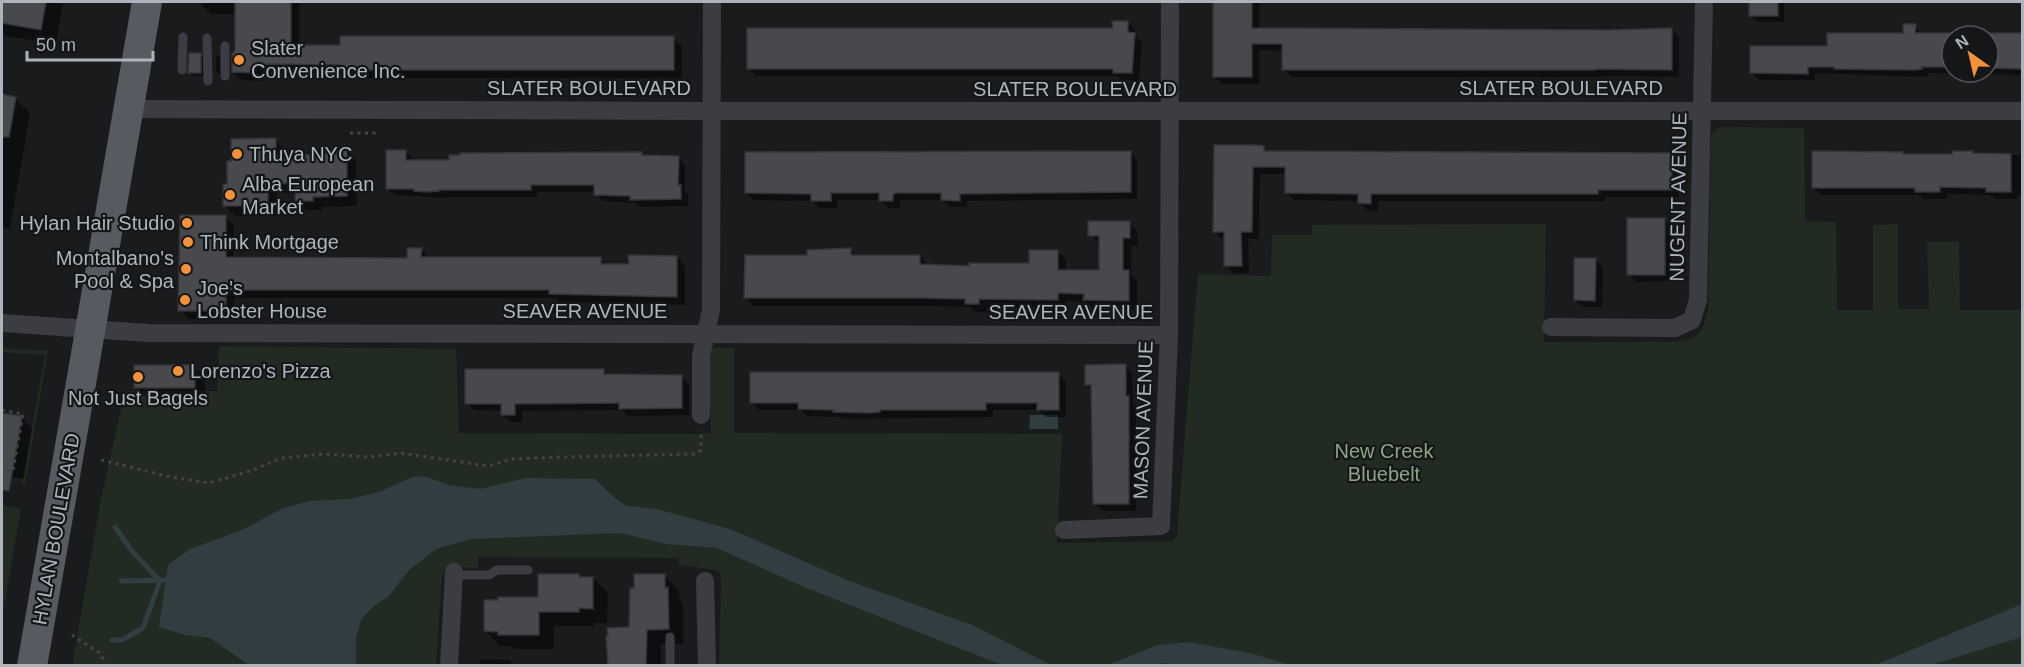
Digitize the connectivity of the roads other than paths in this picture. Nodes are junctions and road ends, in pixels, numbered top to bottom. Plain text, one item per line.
1 (147, 2) edge
2 (712, 2) edge
3 (1170, 2) edge
4 (1704, 2) edge
5 (183, 37) dead end
6 (207, 38) dead end
7 (225, 46) dead end
8 (182, 70) dead end
9 (225, 76) dead end
10 (208, 81) dead end
11 (128, 109) junction
12 (711, 111) junction
13 (1170, 111) junction
14 (1702, 111) junction
15 (2022, 111) edge
16 (2, 323) edge
17 (1551, 327) dead end
18 (90, 329) junction
19 (705, 334) junction
20 (1169, 335) junction
21 (701, 415) road end
22 (1064, 530) dead end
23 (528, 570) dead end
24 (453, 573) joint
25 (705, 581) dead end
26 (670, 637) dead end
27 (34, 655) edge
28 (449, 666) edge
29 (670, 666) edge
30 (707, 666) edge

1 - 11 main road, HYLAN BOULEVARD
2 - 12 street
3 - 13 street, MASON AVENUE
4 - 14 street, NUGENT AVENUE
5 - 8 lane
6 - 10 lane
7 - 9 lane
11 - 12 street, SLATER BOULEVARD
11 - 18 main road, HYLAN BOULEVARD
12 - 13 street, SLATER BOULEVARD
12 - 19 street
13 - 14 street, SLATER BOULEVARD
13 - 20 street, MASON AVENUE
14 - 15 street, SLATER BOULEVARD
14 - 17 street, NUGENT AVENUE
16 - 18 street, SEAVER AVENUE
18 - 19 street, SEAVER AVENUE
18 - 27 main road, HYLAN BOULEVARD
19 - 20 street, SEAVER AVENUE
19 - 21 street
20 - 22 street, MASON AVENUE
23 - 24 lane
24 - 28 street
25 - 30 street
26 - 29 lane

